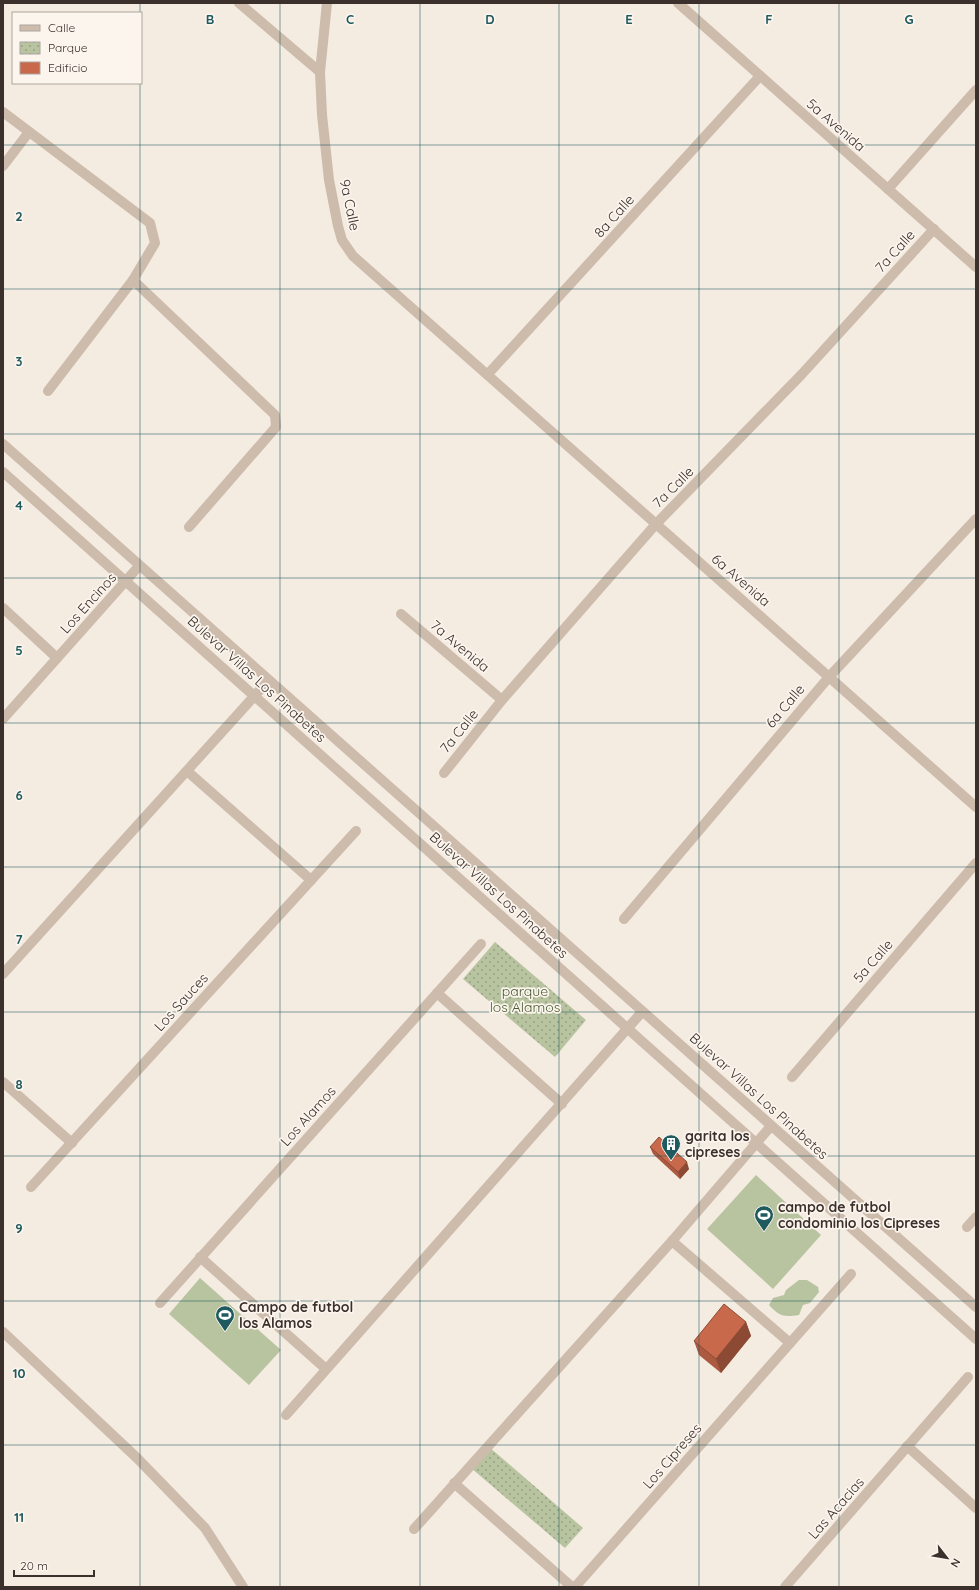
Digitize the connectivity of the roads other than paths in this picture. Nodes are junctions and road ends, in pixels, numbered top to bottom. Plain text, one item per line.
1 (239, 3) edge
2 (327, 3) edge
3 (678, 3) edge
4 (320, 72) junction
5 (760, 76) junction
6 (976, 90) edge
7 (3, 112) edge
8 (29, 132) junction
9 (3, 166) edge
10 (888, 189) junction
11 (934, 229) junction
12 (976, 267) edge
13 (133, 280) junction
14 (488, 374) junction
15 (48, 390) dead end
16 (3, 444) edge
17 (3, 472) edge
18 (976, 519) edge
19 (656, 524) junction
20 (189, 527) dead end
21 (139, 566) junction
22 (126, 582) junction
23 (3, 608) edge
24 (400, 614) dead end
25 (57, 658) junction
26 (829, 677) junction
27 (268, 680) junction
28 (255, 696) junction
29 (502, 700) junction
30 (3, 719) edge
31 (187, 771) junction
32 (444, 773) dead end
33 (976, 807) edge
34 (356, 832) dead end
35 (976, 863) edge
36 (311, 880) junction
37 (624, 919) dead end
38 (481, 944) dead end
39 (3, 974) edge
40 (437, 993) junction
41 (642, 1012) junction
42 (628, 1029) junction
43 (792, 1077) dead end
44 (3, 1082) edge
45 (562, 1104) junction
46 (772, 1126) junction
47 (72, 1143) junction
48 (757, 1144) junction
49 (31, 1187) dead end
50 (976, 1216) edge
51 (967, 1227) dead end
52 (672, 1241) junction
53 (200, 1257) junction
54 (851, 1274) dead end
55 (160, 1303) dead end
56 (976, 1307) edge
57 (3, 1332) edge
58 (976, 1339) edge
59 (790, 1343) junction
60 (326, 1369) junction
61 (968, 1377) dead end
62 (286, 1415) dead end
63 (907, 1446) junction
64 (454, 1483) junction
65 (976, 1508) edge
66 (414, 1529) dead end
67 (243, 1587) edge
68 (572, 1587) edge
69 (575, 1587) edge
70 (785, 1587) edge

1 - 4 street
2 - 4 street, 9a Calle
3 - 5 street, 5a Avenida
4 - 14 street, 9a Calle
5 - 10 street, 5a Avenida
5 - 14 street, 8a Calle
6 - 10 street
7 - 8 street
8 - 9 street
8 - 13 street
10 - 11 street, 5a Avenida
11 - 12 street, 5a Avenida
11 - 19 street, 7a Calle
13 - 15 street
13 - 20 street
14 - 19 street, 6a Avenida
16 - 21 street, Bulevar Villas Los Pinabetes
17 - 22 street, Bulevar Villas Los Pinabetes
18 - 26 street, 6a Calle
19 - 26 street, 6a Avenida
19 - 29 street, 7a Calle
21 - 22 street, Los Encinos
21 - 27 street, Bulevar Villas Los Pinabetes
22 - 25 street, Los Encinos
22 - 28 street, Bulevar Villas Los Pinabetes
23 - 25 street
24 - 29 street, 7a Avenida
25 - 30 street, Los Encinos
26 - 33 street, 6a Avenida
26 - 37 street, 6a Calle
27 - 28 street
27 - 41 street, Bulevar Villas Los Pinabetes
28 - 31 street
28 - 42 street, Bulevar Villas Los Pinabetes
29 - 32 street, 7a Calle
31 - 36 street
31 - 39 street
34 - 36 street, Los Sauces
35 - 43 street, 5a Calle
36 - 47 street, Los Sauces
38 - 40 street, Los Alamos
40 - 45 street
40 - 53 street, Los Alamos
41 - 42 street
41 - 46 street, Bulevar Villas Los Pinabetes
42 - 45 street
42 - 48 street, Bulevar Villas Los Pinabetes
44 - 47 street
45 - 60 street
46 - 48 street
46 - 56 street, Bulevar Villas Los Pinabetes
47 - 49 street, Los Sauces
48 - 52 street
48 - 58 street, Bulevar Villas Los Pinabetes
50 - 51 street
52 - 59 street
52 - 64 street
53 - 55 street, Los Alamos
53 - 60 street
54 - 59 street, Los Cipreses
57 - 67 street
59 - 69 street, Los Cipreses
60 - 62 street
61 - 63 street, Las Acacias
63 - 65 street
63 - 70 street, Las Acacias
64 - 66 street
64 - 68 street

